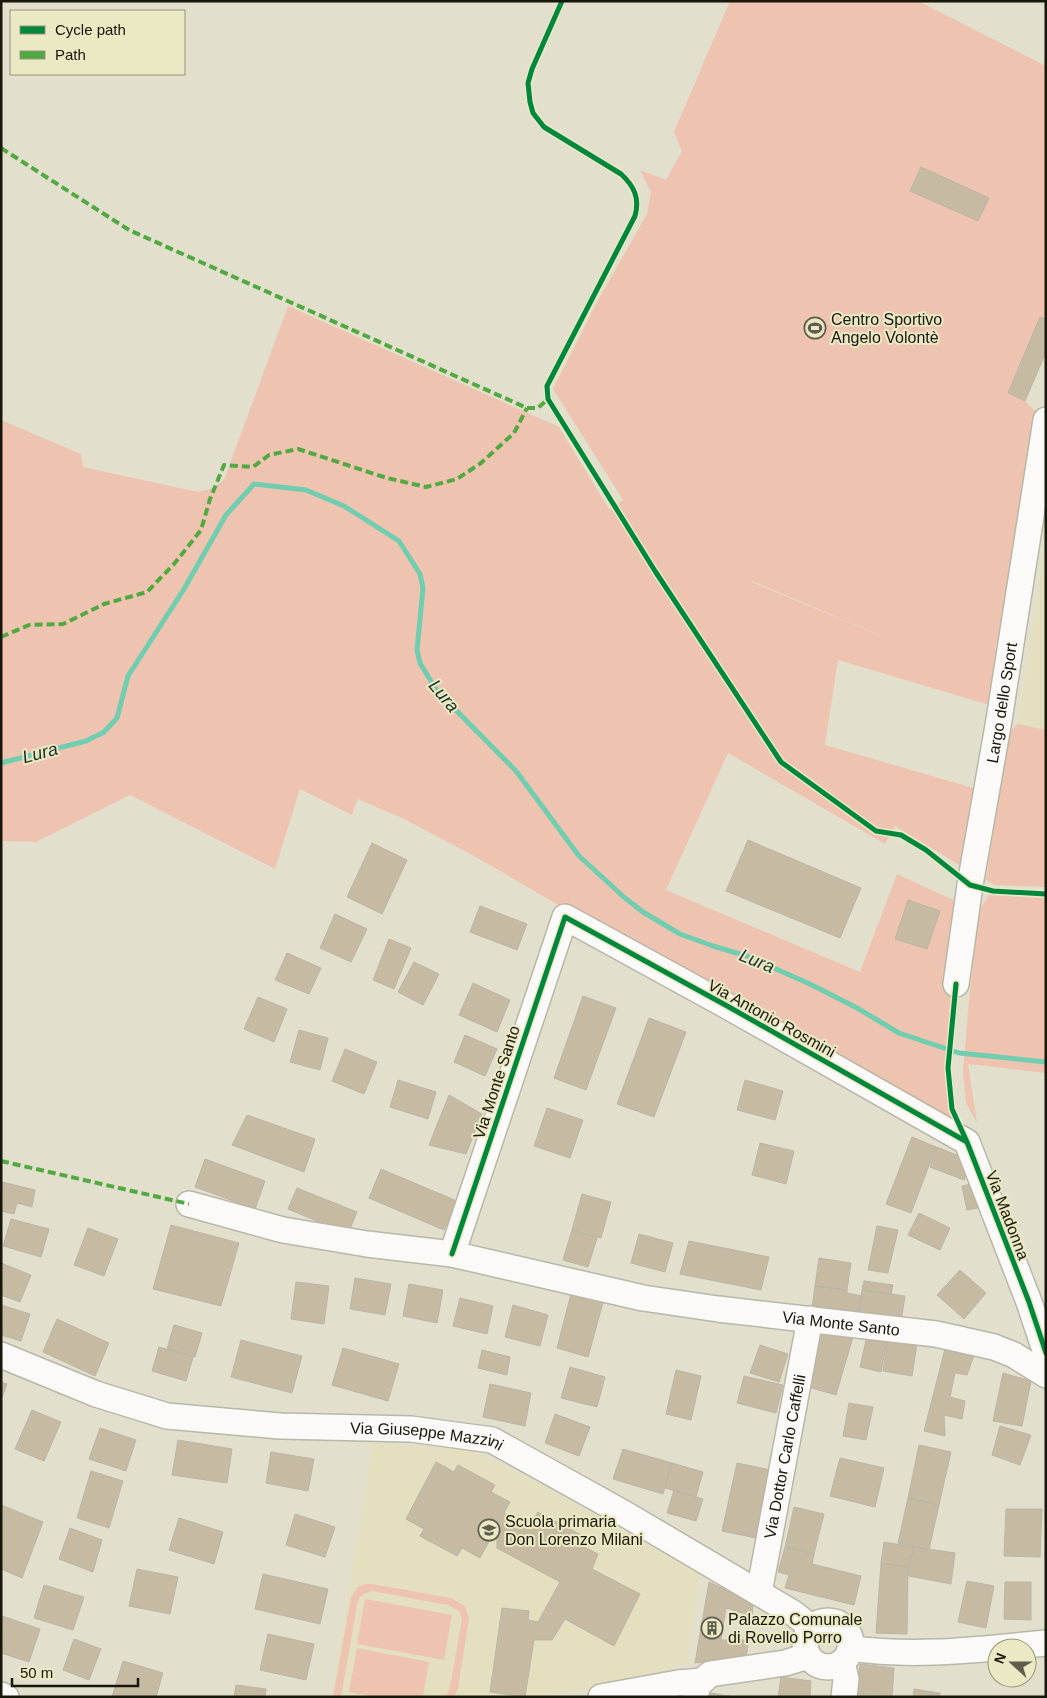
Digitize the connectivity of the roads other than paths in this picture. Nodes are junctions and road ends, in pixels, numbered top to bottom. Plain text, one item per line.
1 (1046, 420) edge
2 (565, 918) joint
3 (956, 984) dead end
4 (967, 1142) joint
5 (189, 1204) dead end
6 (452, 1254) junction
7 (810, 1319) junction
8 (1046, 1353) edge
9 (1, 1355) edge
10 (1046, 1376) edge
11 (759, 1593) junction
12 (812, 1627) junction
13 (1046, 1643) edge
14 (846, 1655) junction
15 (808, 1656) junction
16 (698, 1689) edge
17 (1, 1695) edge
18 (6, 1697) edge
19 (601, 1697) edge
20 (844, 1697) edge

1 - 3 street, Largo dello Sport
2 - 4 street, Via Antonio Rosmini
2 - 6 street, Via Monte Santo
4 - 8 street, Via Madonna
5 - 6 street, Via Monte Santo
6 - 7 street, Via Monte Santo
7 - 10 street, Via Monte Santo
7 - 11 street, Via Dottor Carlo Caffelli
9 - 11 street, Via Giuseppe Mazzini
11 - 12 street, Via Giuseppe Mazzini
12 - 14 street
12 - 15 street
13 - 14 street
14 - 15 street
14 - 20 street
15 - 16 street
16 - 19 street
17 - 18 street

